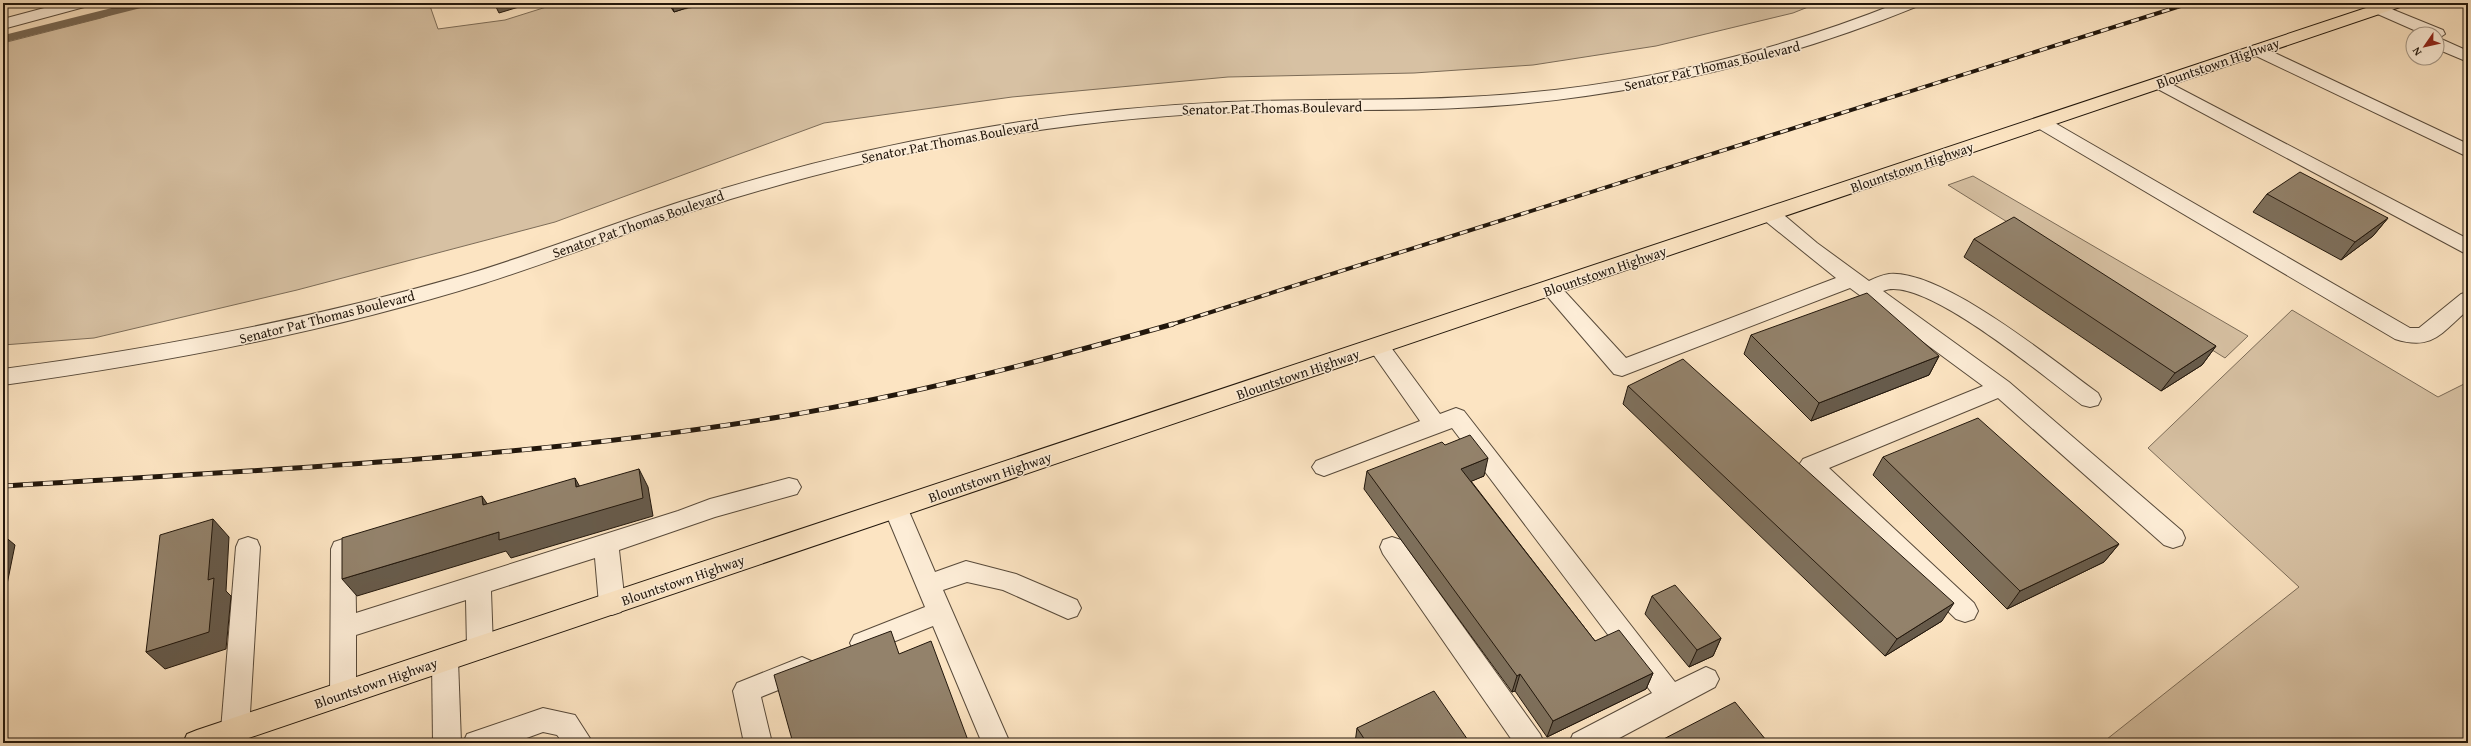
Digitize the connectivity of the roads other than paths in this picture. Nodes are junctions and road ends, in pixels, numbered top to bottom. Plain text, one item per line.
1 (82, 3) edge
2 (1912, 3) edge
3 (2381, 8) edge
4 (3, 24) edge
5 (2405, 26) edge
6 (2420, 26) edge
7 (2445, 38) edge
8 (2445, 47) edge
9 (2468, 48) edge
10 (2258, 50) junction
11 (2468, 57) edge
12 (2160, 83) junction
13 (2042, 123) junction
14 (2468, 151) edge
15 (1771, 215) junction
16 (2468, 248) edge
17 (1860, 284) junction
18 (1551, 289) junction
19 (2468, 299) edge
20 (1380, 346) junction
21 (3, 378) edge
22 (2001, 388) junction
23 (2090, 399) dead end
24 (1436, 425) junction
25 (1324, 467) dead end
26 (789, 487) dead end
27 (896, 508) junction
28 (2173, 538) dead end
29 (606, 545) junction
30 (248, 547) dead end
31 (1392, 547) dead end
32 (343, 549) edge
33 (478, 585) junction
34 (929, 585) junction
35 (612, 604) junction
36 (1068, 608) dead end
37 (1965, 611) dead end
38 (940, 612) junction
39 (343, 628) junction
40 (480, 648) junction
41 (445, 660) junction
42 (1706, 679) dead end
43 (344, 694) junction
44 (1671, 697) junction
45 (235, 730) junction
46 (197, 743) edge
47 (447, 743) edge
48 (477, 743) edge
49 (579, 743) edge
50 (758, 743) edge
51 (996, 743) edge
52 (1530, 743) edge
53 (1583, 743) edge

1 - 4 street
2 - 21 street, Senator Pat Thomas Boulevard
3 - 5 street
3 - 6 street
3 - 10 main road, Blountstown Highway
7 - 9 street
8 - 11 street
10 - 12 main road, Blountstown Highway
10 - 14 street
12 - 13 main road, Blountstown Highway
12 - 16 street
13 - 15 main road, Blountstown Highway
13 - 19 street
15 - 17 street
15 - 18 main road, Blountstown Highway
17 - 18 street
17 - 22 street
17 - 23 street
18 - 20 main road, Blountstown Highway
20 - 24 street
20 - 27 main road, Blountstown Highway
22 - 28 street
22 - 37 street
24 - 25 street
24 - 44 street
26 - 29 street
27 - 34 street
27 - 35 main road, Blountstown Highway
29 - 33 street
29 - 35 street
30 - 45 street
31 - 52 street
32 - 39 street
33 - 39 street
33 - 40 street
34 - 36 street
34 - 38 street
35 - 40 main road, Blountstown Highway
38 - 50 street
38 - 51 street
39 - 43 street
40 - 41 main road, Blountstown Highway
41 - 43 main road, Blountstown Highway
41 - 47 street
42 - 44 street
43 - 45 main road, Blountstown Highway
44 - 53 street
45 - 46 main road, Blountstown Highway
48 - 49 street

